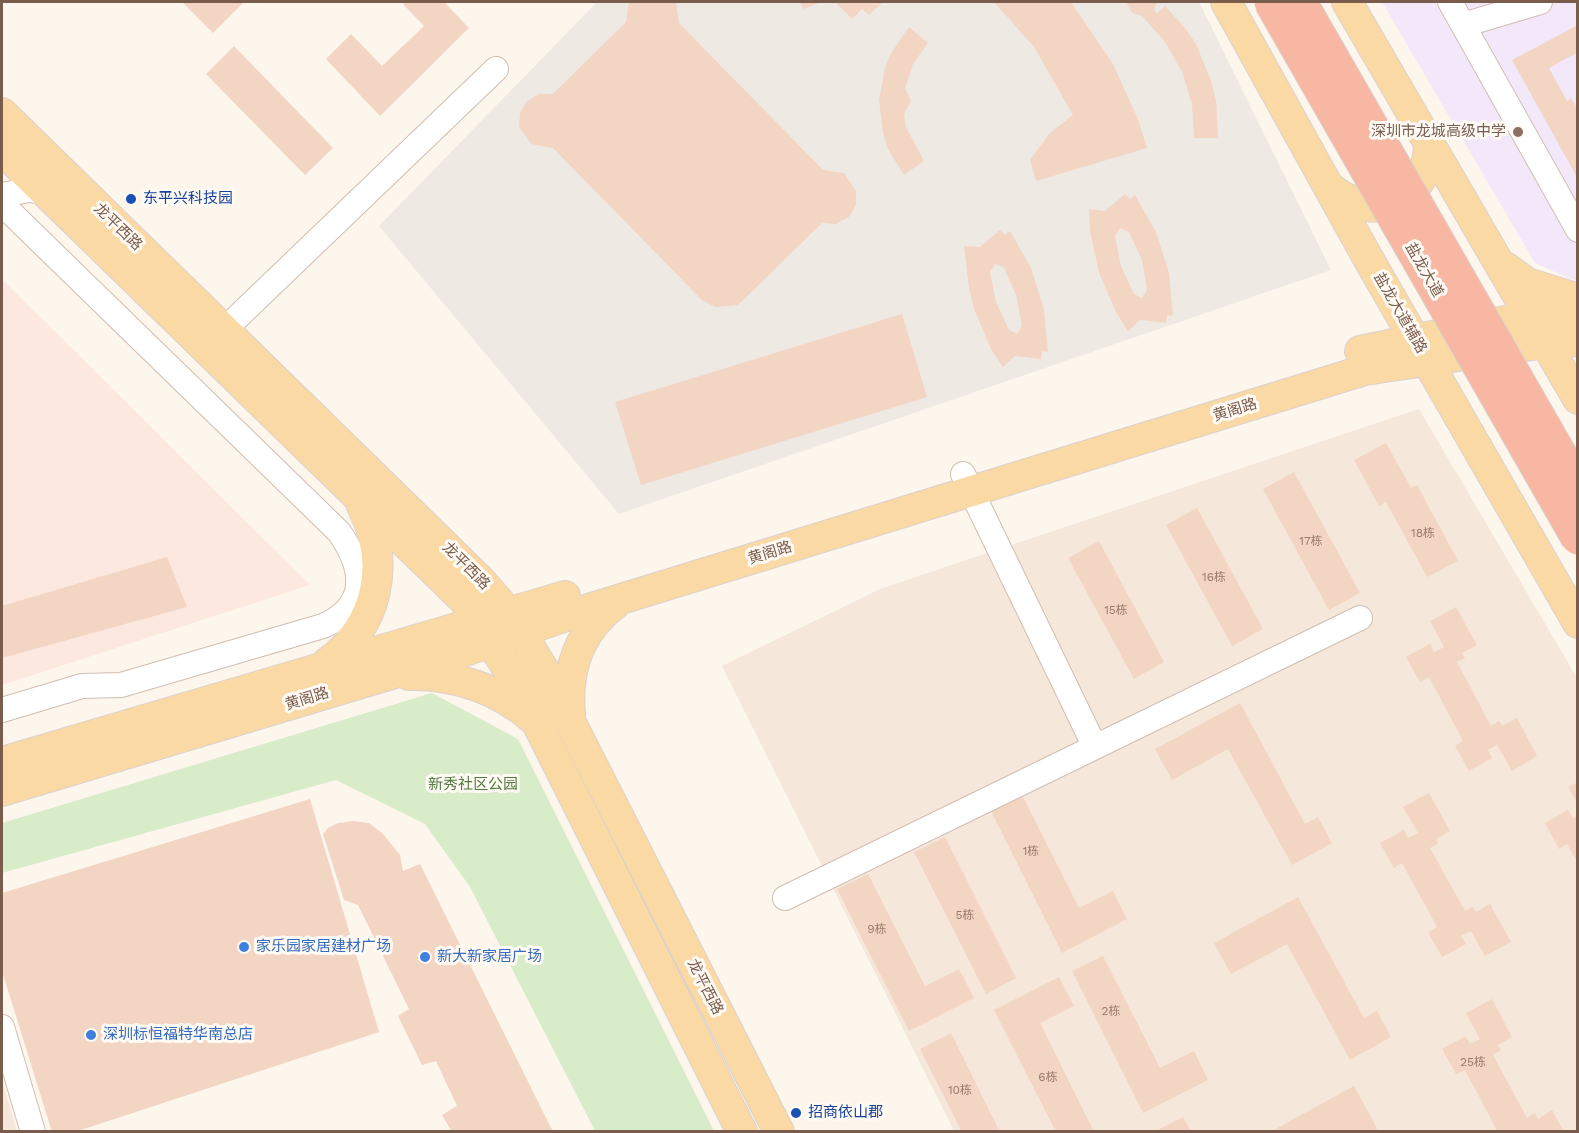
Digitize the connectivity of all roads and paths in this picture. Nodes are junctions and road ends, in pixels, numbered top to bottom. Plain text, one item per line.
1 (1226, 2) edge
2 (1271, 2) edge
3 (1300, 2) edge
4 (1347, 2) edge
5 (1450, 2) edge
6 (1540, 2) edge
7 (1463, 25) junction
8 (496, 69) dead end
9 (2, 113) edge
10 (1429, 142) junction
11 (2, 150) edge
12 (1332, 189) junction
13 (46, 193) junction
14 (2, 195) edge
15 (2, 204) edge
16 (1578, 230) edge
17 (1497, 260) junction
18 (1578, 300) edge
19 (1578, 314) edge
20 (1530, 316) junction
21 (224, 330) junction
22 (1578, 341) edge
23 (1545, 343) junction
24 (1421, 350) junction
25 (1578, 399) edge
26 (1578, 462) edge
27 (967, 482) junction
28 (1578, 486) edge
29 (358, 498) junction
30 (1523, 529) junction
31 (1578, 538) edge
32 (621, 598) junction
33 (1360, 618) dead end
34 (515, 622) junction
35 (1578, 623) edge
36 (486, 632) junction
37 (320, 669) junction
38 (385, 676) junction
39 (2, 710) edge
40 (537, 723) junction
41 (571, 723) junction
42 (1095, 747) junction
43 (2, 762) edge
44 (2, 790) edge
45 (649, 875) junction
46 (621, 890) junction
47 (785, 898) dead end
48 (2, 1027) edge
49 (33, 1131) edge
50 (742, 1131) edge
51 (779, 1131) edge

1 - 12 main road, 盐龙大道辅路
2 - 31 highway, 盐龙大道, bridge
3 - 28 highway, 盐龙大道, bridge
4 - 10 main road
5 - 7 street
6 - 7 street
7 - 16 street
8 - 21 street
9 - 21 main road, 龙平西路
10 - 12 main road
10 - 17 main road
11 - 13 main road, 龙平西路
12 - 24 main road, 盐龙大道辅路
13 - 14 street
13 - 29 main road, 龙平西路
15 - 39 street
17 - 18 main road
17 - 20 main road
19 - 20 main road, 黄阁路
20 - 23 main road
20 - 24 main road, 黄阁路
21 - 34 main road, 龙平西路
22 - 23 main road, 黄阁路
23 - 24 main road, 黄阁路
23 - 25 main road
24 - 27 main road, 黄阁路
24 - 30 main road, 盐龙大道辅路
26 - 30 main road
27 - 32 main road, 黄阁路
27 - 34 main road, 黄阁路
27 - 42 street
29 - 36 main road, 龙平西路
29 - 37 main road
30 - 35 main road, 盐龙大道辅路
32 - 34 main road, 黄阁路
32 - 41 main road
33 - 42 street
34 - 36 main road, 黄阁路
34 - 41 main road, 龙平西路
36 - 37 main road, 黄阁路
36 - 38 main road, 黄阁路
36 - 40 main road, 龙平西路
37 - 43 main road, 黄阁路
38 - 40 main road
38 - 44 main road, 黄阁路
40 - 46 main road, 龙平西路
41 - 45 main road, 龙平西路
42 - 47 street
45 - 46 main road
45 - 51 main road, 龙平西路
46 - 50 main road, 龙平西路
48 - 49 street

